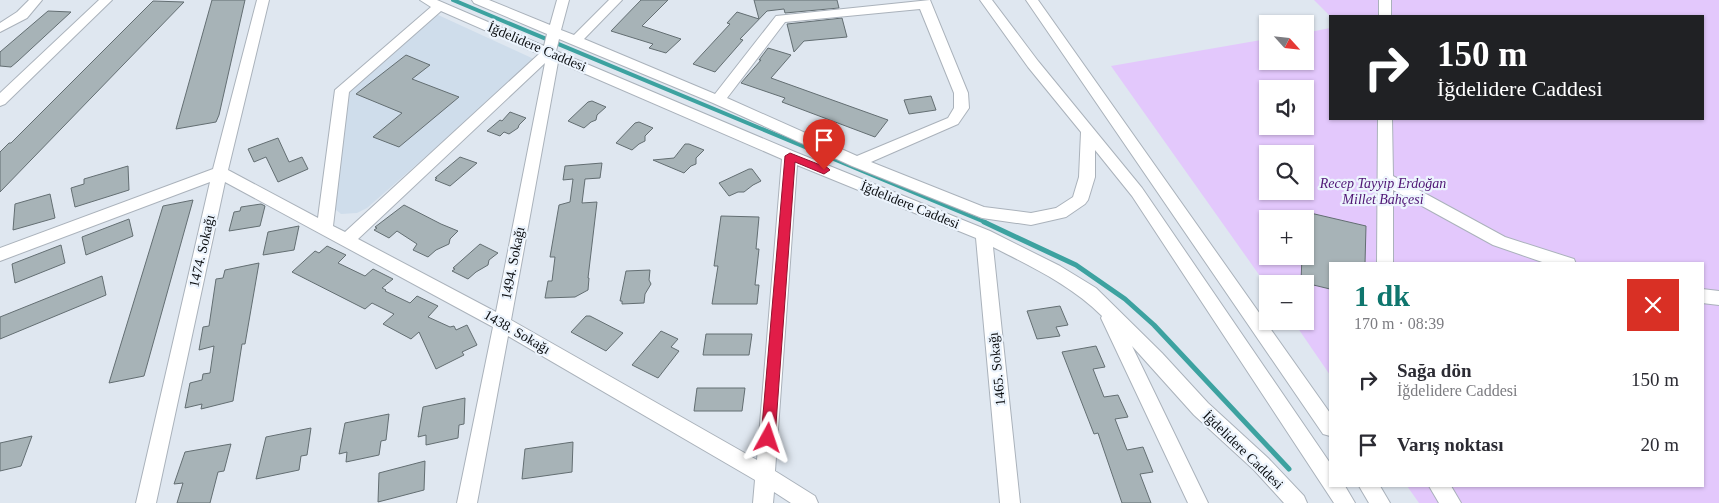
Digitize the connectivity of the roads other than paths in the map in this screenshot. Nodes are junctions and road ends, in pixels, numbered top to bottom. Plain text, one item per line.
1 (36, 0) edge
2 (106, 0) edge
3 (263, 0) edge
4 (478, 0) edge
5 (563, 0) edge
6 (616, 0) edge
7 (986, 0) edge
8 (1032, 0) edge
9 (1385, 0) edge
10 (924, 1) edge
11 (433, 3) edge
12 (1385, 15) edge
13 (0, 28) edge
14 (576, 40) junction
15 (552, 43) junction
16 (718, 100) junction
17 (0, 102) edge
18 (1385, 120) edge
19 (1088, 130) junction
20 (790, 156) junction
21 (857, 162) junction
22 (220, 172) junction
23 (1385, 179) junction
24 (325, 227) junction
25 (984, 235) junction
26 (347, 238) junction
27 (0, 255) edge
28 (1385, 262) edge
29 (1562, 262) edge
30 (1704, 296) edge
31 (1719, 298) edge
32 (1104, 307) junction
33 (501, 323) junction
34 (1329, 427) edge
35 (765, 475) junction
36 (1329, 479) edge
37 (1335, 487) edge
38 (1370, 487) edge
39 (1440, 487) edge
40 (146, 503) edge
41 (467, 503) edge
42 (763, 503) edge
43 (808, 503) edge
44 (1010, 503) edge
45 (1198, 503) edge
46 (1297, 503) edge
47 (1345, 503) edge
48 (1380, 503) edge
49 (1451, 503) edge

1 - 13 street
2 - 17 street
3 - 22 street, 1474. Sokağı
4 - 15 street, İğdelidere Caddesi
5 - 15 street, 1494. Sokağı
6 - 14 street
7 - 19 street
8 - 34 street
9 - 12 street
10 - 16 street
10 - 21 street
11 - 15 street, İğdelidere Caddesi
11 - 24 street
14 - 15 street, İğdelidere Caddesi
14 - 16 street, İğdelidere Caddesi
15 - 20 street, İğdelidere Caddesi
15 - 26 street
15 - 33 street, 1494. Sokağı
16 - 21 street, İğdelidere Caddesi
18 - 23 street
19 - 21 street, İğdelidere Caddesi
19 - 36 street
20 - 25 street, İğdelidere Caddesi
20 - 35 street
22 - 24 street, 1438. Sokağı
22 - 27 street
22 - 40 street, 1474. Sokağı
23 - 28 street
23 - 29 street
24 - 26 street, 1438. Sokağı
25 - 32 street, İğdelidere Caddesi
25 - 44 street, 1465. Sokağı
26 - 33 street, 1438. Sokağı
30 - 31 street
32 - 45 street
32 - 46 street, İğdelidere Caddesi
33 - 35 street, 1438. Sokağı
33 - 41 street, 1494. Sokağı
35 - 42 street
35 - 43 street, 1438. Sokağı
37 - 47 street
38 - 48 street
39 - 49 street

